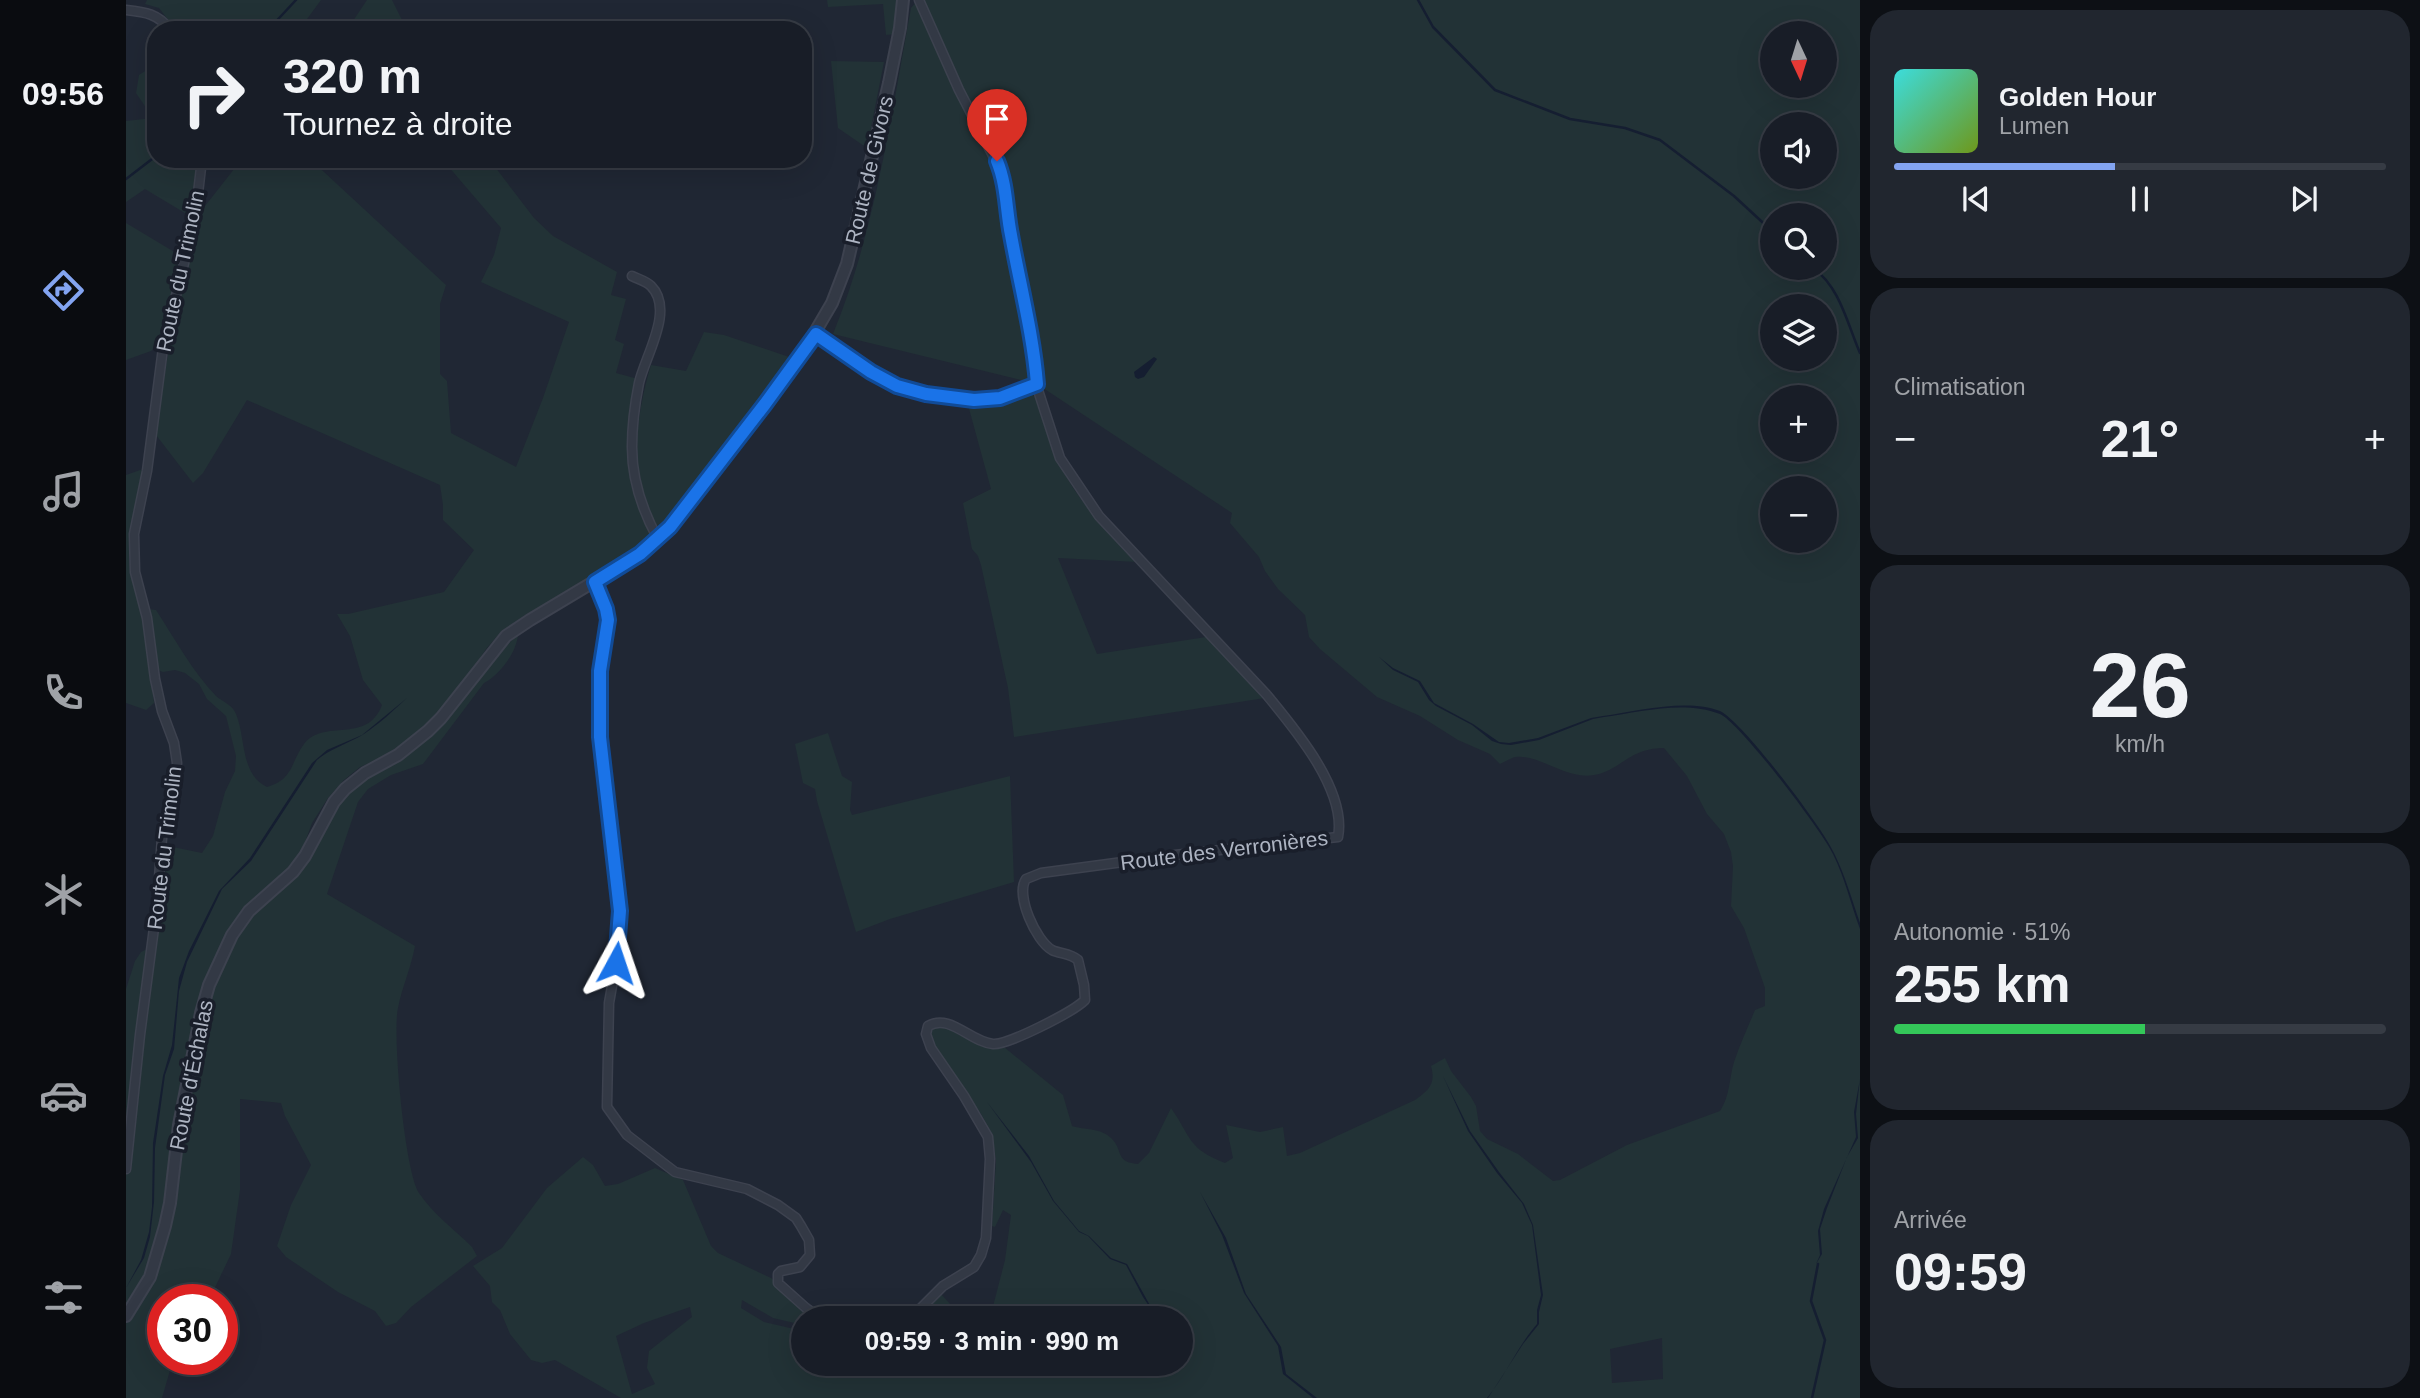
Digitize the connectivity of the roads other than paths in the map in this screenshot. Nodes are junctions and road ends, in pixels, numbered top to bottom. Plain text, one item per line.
1 (919, 0) edge
2 (905, 1) edge
3 (126, 10) edge
4 (163, 21) edge
5 (201, 168) edge
6 (632, 276) dead end
7 (816, 334) junction
8 (1037, 384) junction
9 (658, 539) junction
10 (595, 582) junction
11 (126, 1169) edge
12 (804, 1306) edge
13 (923, 1306) edge
14 (126, 1316) edge

1 - 8 street
2 - 7 street, Route de Givors
3 - 4 street
5 - 11 street, Route du Trimolin
6 - 9 street
7 - 8 street
7 - 9 street, Route de Givors
8 - 13 street, Route des Verronières
9 - 10 street, Route d'Échalas
10 - 12 street
10 - 14 street, Route d'Échalas

